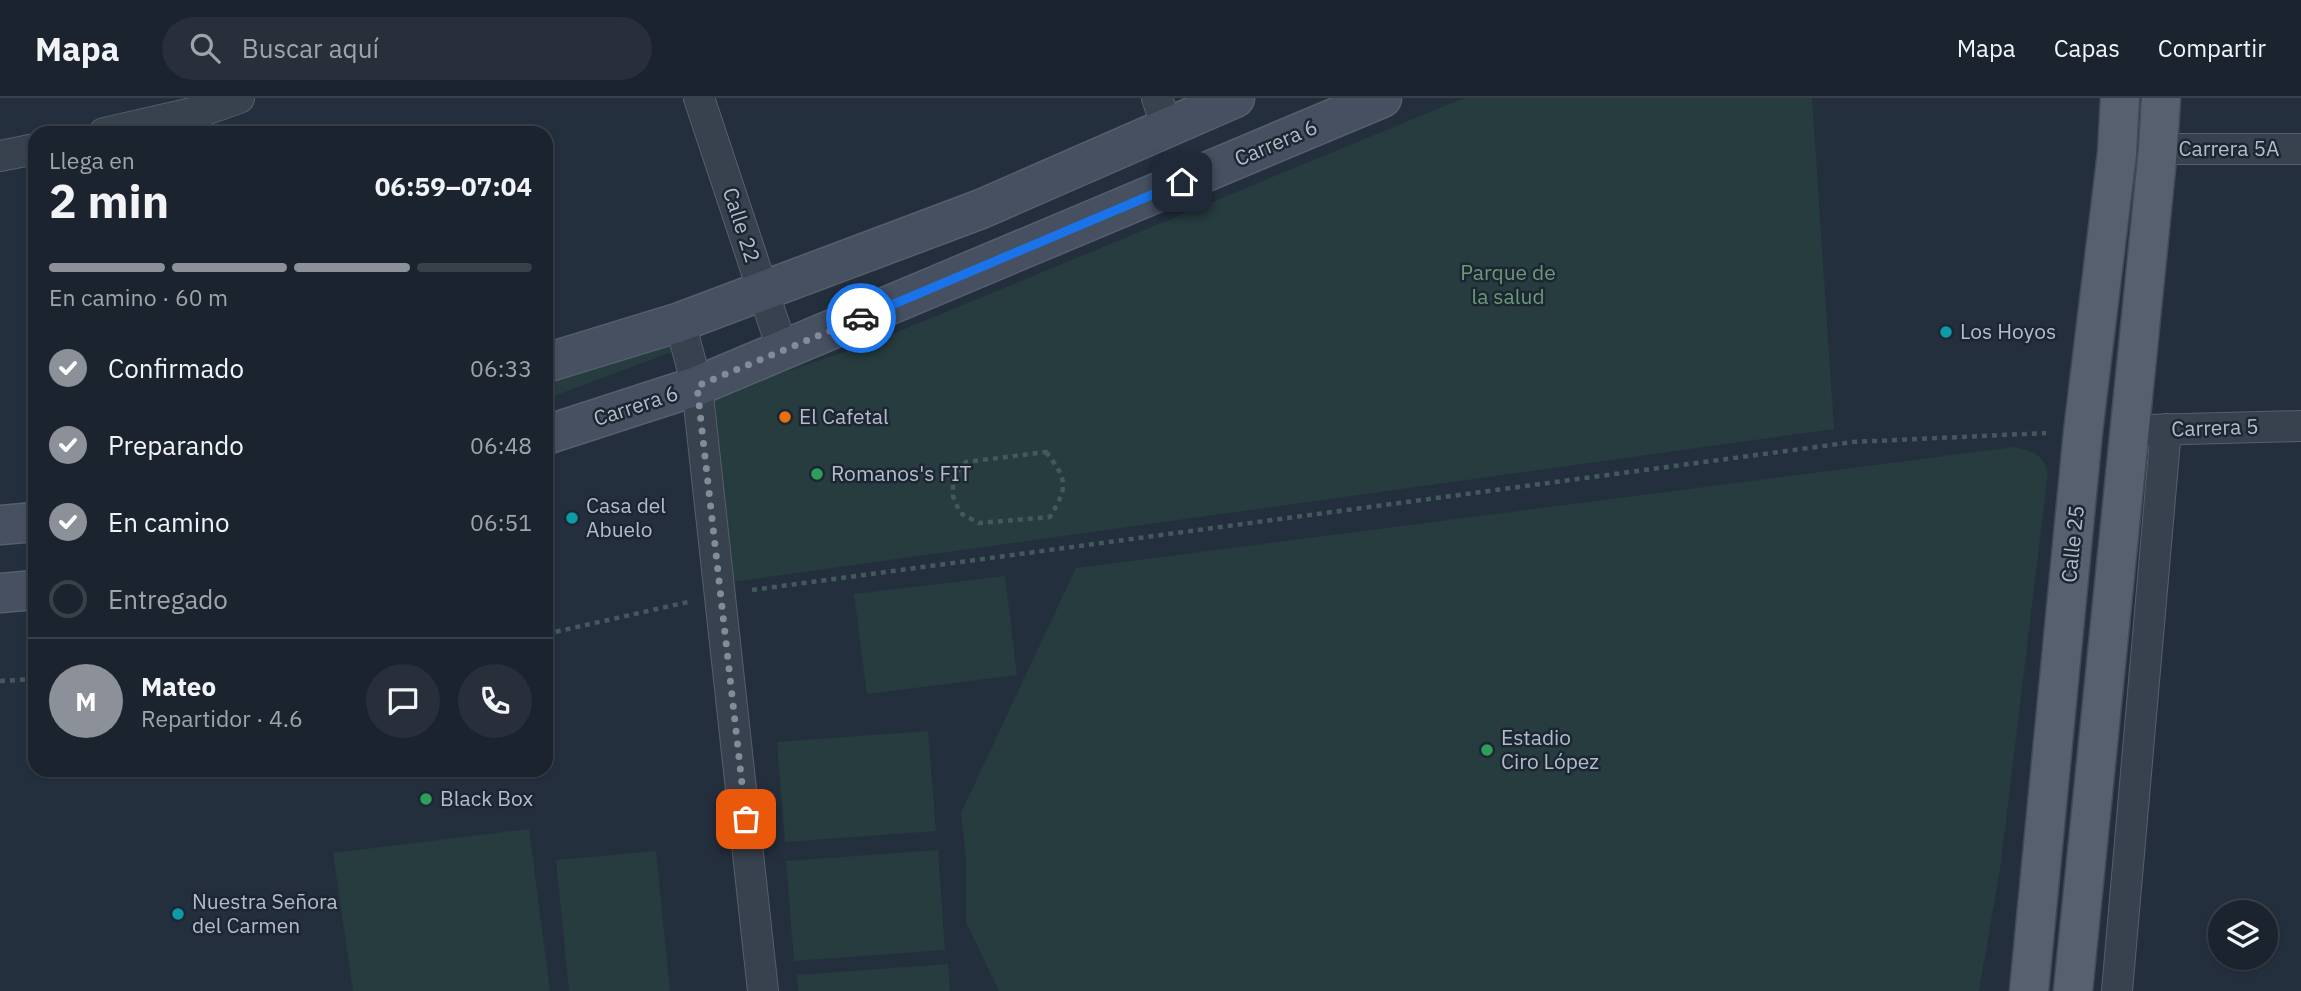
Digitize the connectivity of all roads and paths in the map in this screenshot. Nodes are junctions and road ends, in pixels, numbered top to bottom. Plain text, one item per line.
1 (239, 98) edge
2 (699, 98) edge
3 (1235, 98) edge
4 (1382, 98) edge
5 (2120, 98) edge
6 (2161, 98) edge
7 (1162, 113) edge
8 (206, 114) edge
9 (141, 126) edge
10 (2158, 149) junction
11 (2301, 149) edge
12 (28, 150) edge
13 (0, 156) edge
14 (763, 292) junction
15 (680, 322) junction
16 (783, 351) junction
17 (553, 361) edge
18 (697, 386) junction
19 (2301, 426) edge
20 (2166, 429) junction
21 (2129, 430) junction
22 (2083, 432) junction
23 (553, 433) edge
24 (1046, 453) joint
25 (28, 523) edge
26 (0, 525) edge
27 (28, 591) edge
28 (0, 593) edge
29 (720, 594) junction
30 (553, 632) edge
31 (28, 679) edge
32 (0, 681) edge
33 (763, 991) edge
34 (2029, 991) edge
35 (2073, 991) edge
36 (2117, 991) edge

1 - 8 street
2 - 14 street, Calle 22
3 - 7 main road
4 - 16 main road, Carrera 6
5 - 22 main road, Calle 25
6 - 10 main road, Calle 25
7 - 14 main road
8 - 9 street
10 - 11 street, Carrera 5A
10 - 21 main road, Calle 25
12 - 13 street
14 - 15 main road
14 - 16 street, Calle 22
15 - 17 main road
15 - 18 street
16 - 18 main road, Carrera 6
18 - 23 main road, Carrera 6
18 - 29 street
19 - 20 street, Carrera 5
20 - 21 street, Carrera 5
20 - 36 street
21 - 35 main road, Calle 25
22 - 29 path
22 - 34 main road, Calle 25
24 - 24 path
25 - 26 main road
27 - 28 main road
29 - 30 path
29 - 33 street
31 - 32 path

